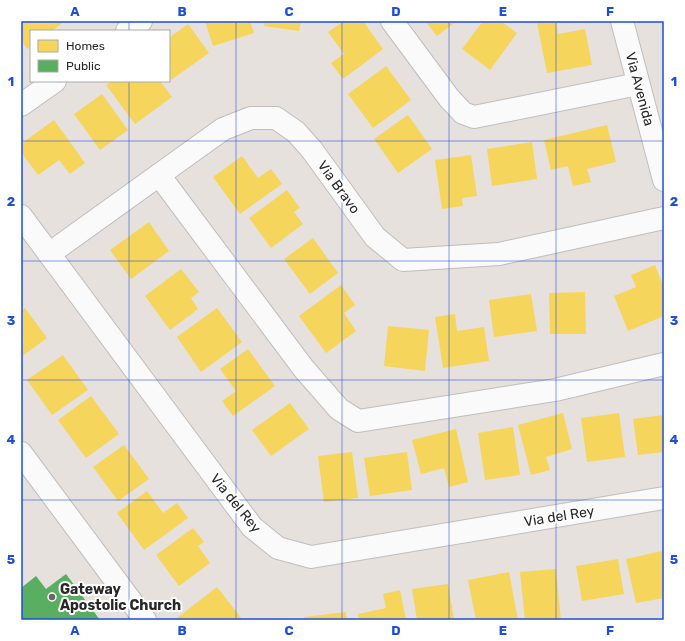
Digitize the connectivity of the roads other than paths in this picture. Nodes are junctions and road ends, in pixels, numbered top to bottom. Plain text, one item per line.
1 (141, 21) edge
2 (392, 21) edge
3 (622, 21) edge
4 (128, 30) edge
5 (54, 82) edge
6 (638, 84) junction
7 (21, 105) edge
8 (159, 175) junction
9 (664, 180) edge
10 (21, 216) edge
11 (664, 218) edge
12 (49, 254) junction
13 (664, 364) edge
14 (21, 453) edge
15 (664, 498) edge
16 (144, 620) edge

1 - 4 street
2 - 6 street
3 - 6 street, Via Avenida
5 - 7 street
6 - 9 street, Via Avenida
8 - 11 street, Via Bravo
8 - 12 street, Via Bravo
8 - 13 street
10 - 12 street, Via del Rey
12 - 15 street, Via del Rey
14 - 16 street

